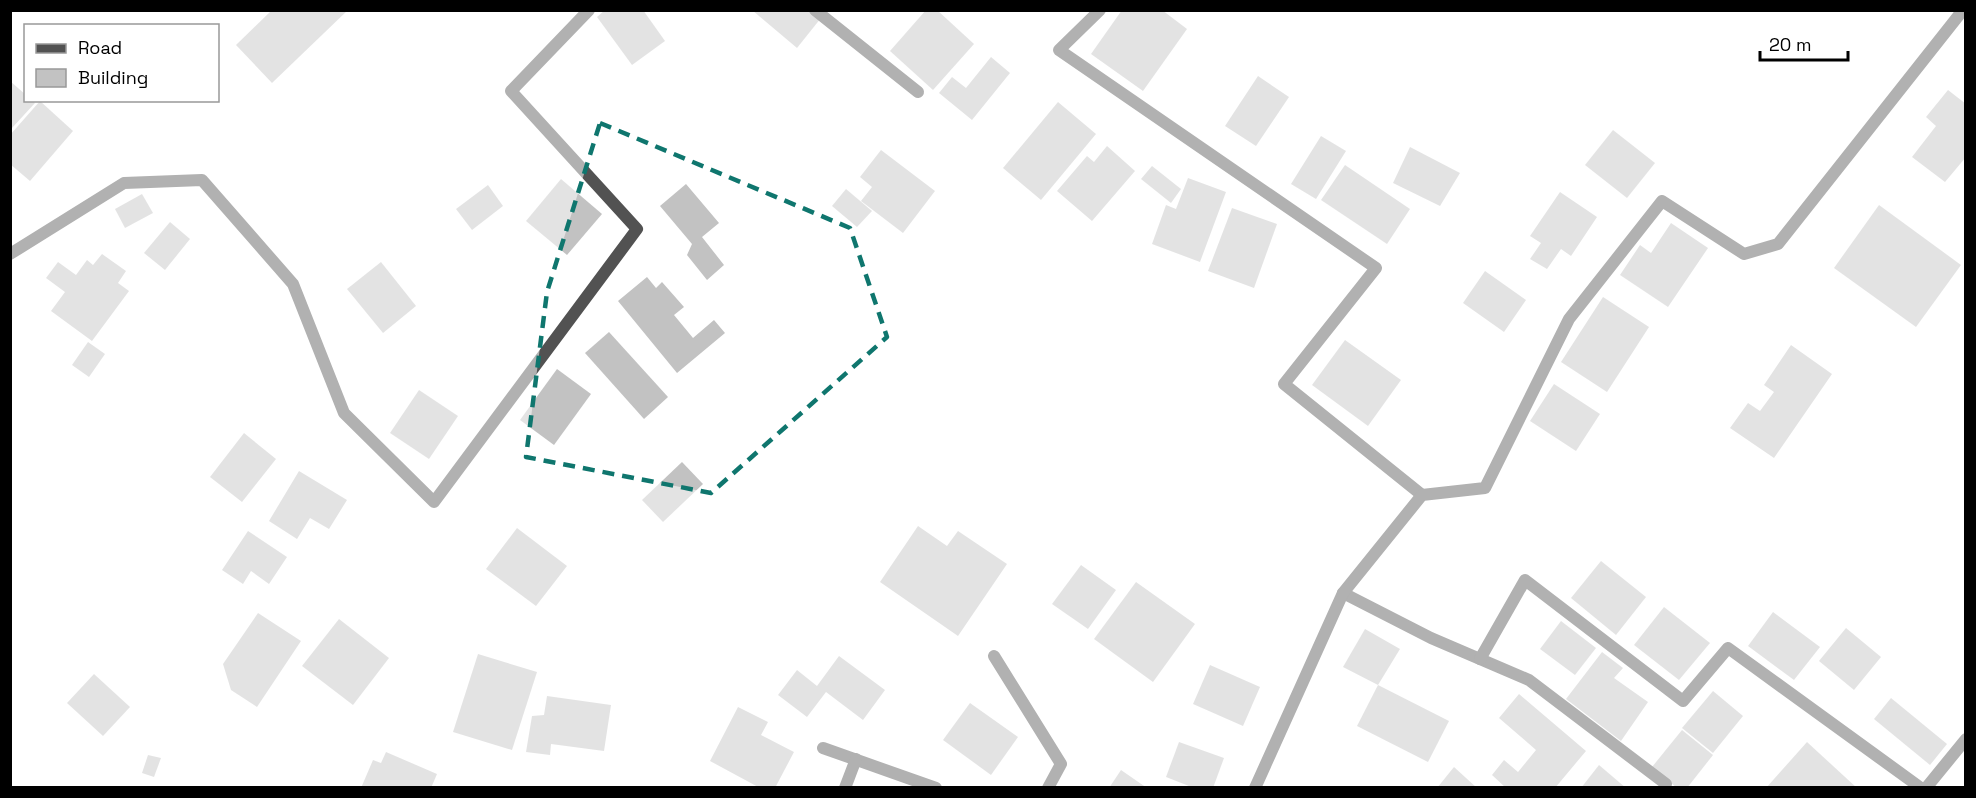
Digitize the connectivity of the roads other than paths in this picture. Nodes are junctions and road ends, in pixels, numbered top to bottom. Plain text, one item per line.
1 (590, 10) edge
2 (814, 10) edge
3 (1100, 10) edge
4 (1963, 14) edge
5 (918, 92) dead end
6 (10, 254) edge
7 (1422, 495) junction
8 (1343, 593) junction
9 (994, 656) dead end
10 (1480, 659) junction
11 (1965, 739) edge
12 (823, 748) dead end
13 (856, 759) junction
14 (1666, 784) dead end
15 (845, 788) edge
16 (936, 788) edge
17 (1048, 788) edge
18 (1255, 788) edge
19 (1921, 788) edge
20 (1926, 788) edge

1 - 6 street
2 - 5 street
3 - 7 street
4 - 7 street
7 - 8 street
8 - 10 street
8 - 18 street
9 - 17 street
10 - 14 street
10 - 19 street
11 - 20 street
12 - 13 street
13 - 15 street
13 - 16 street

